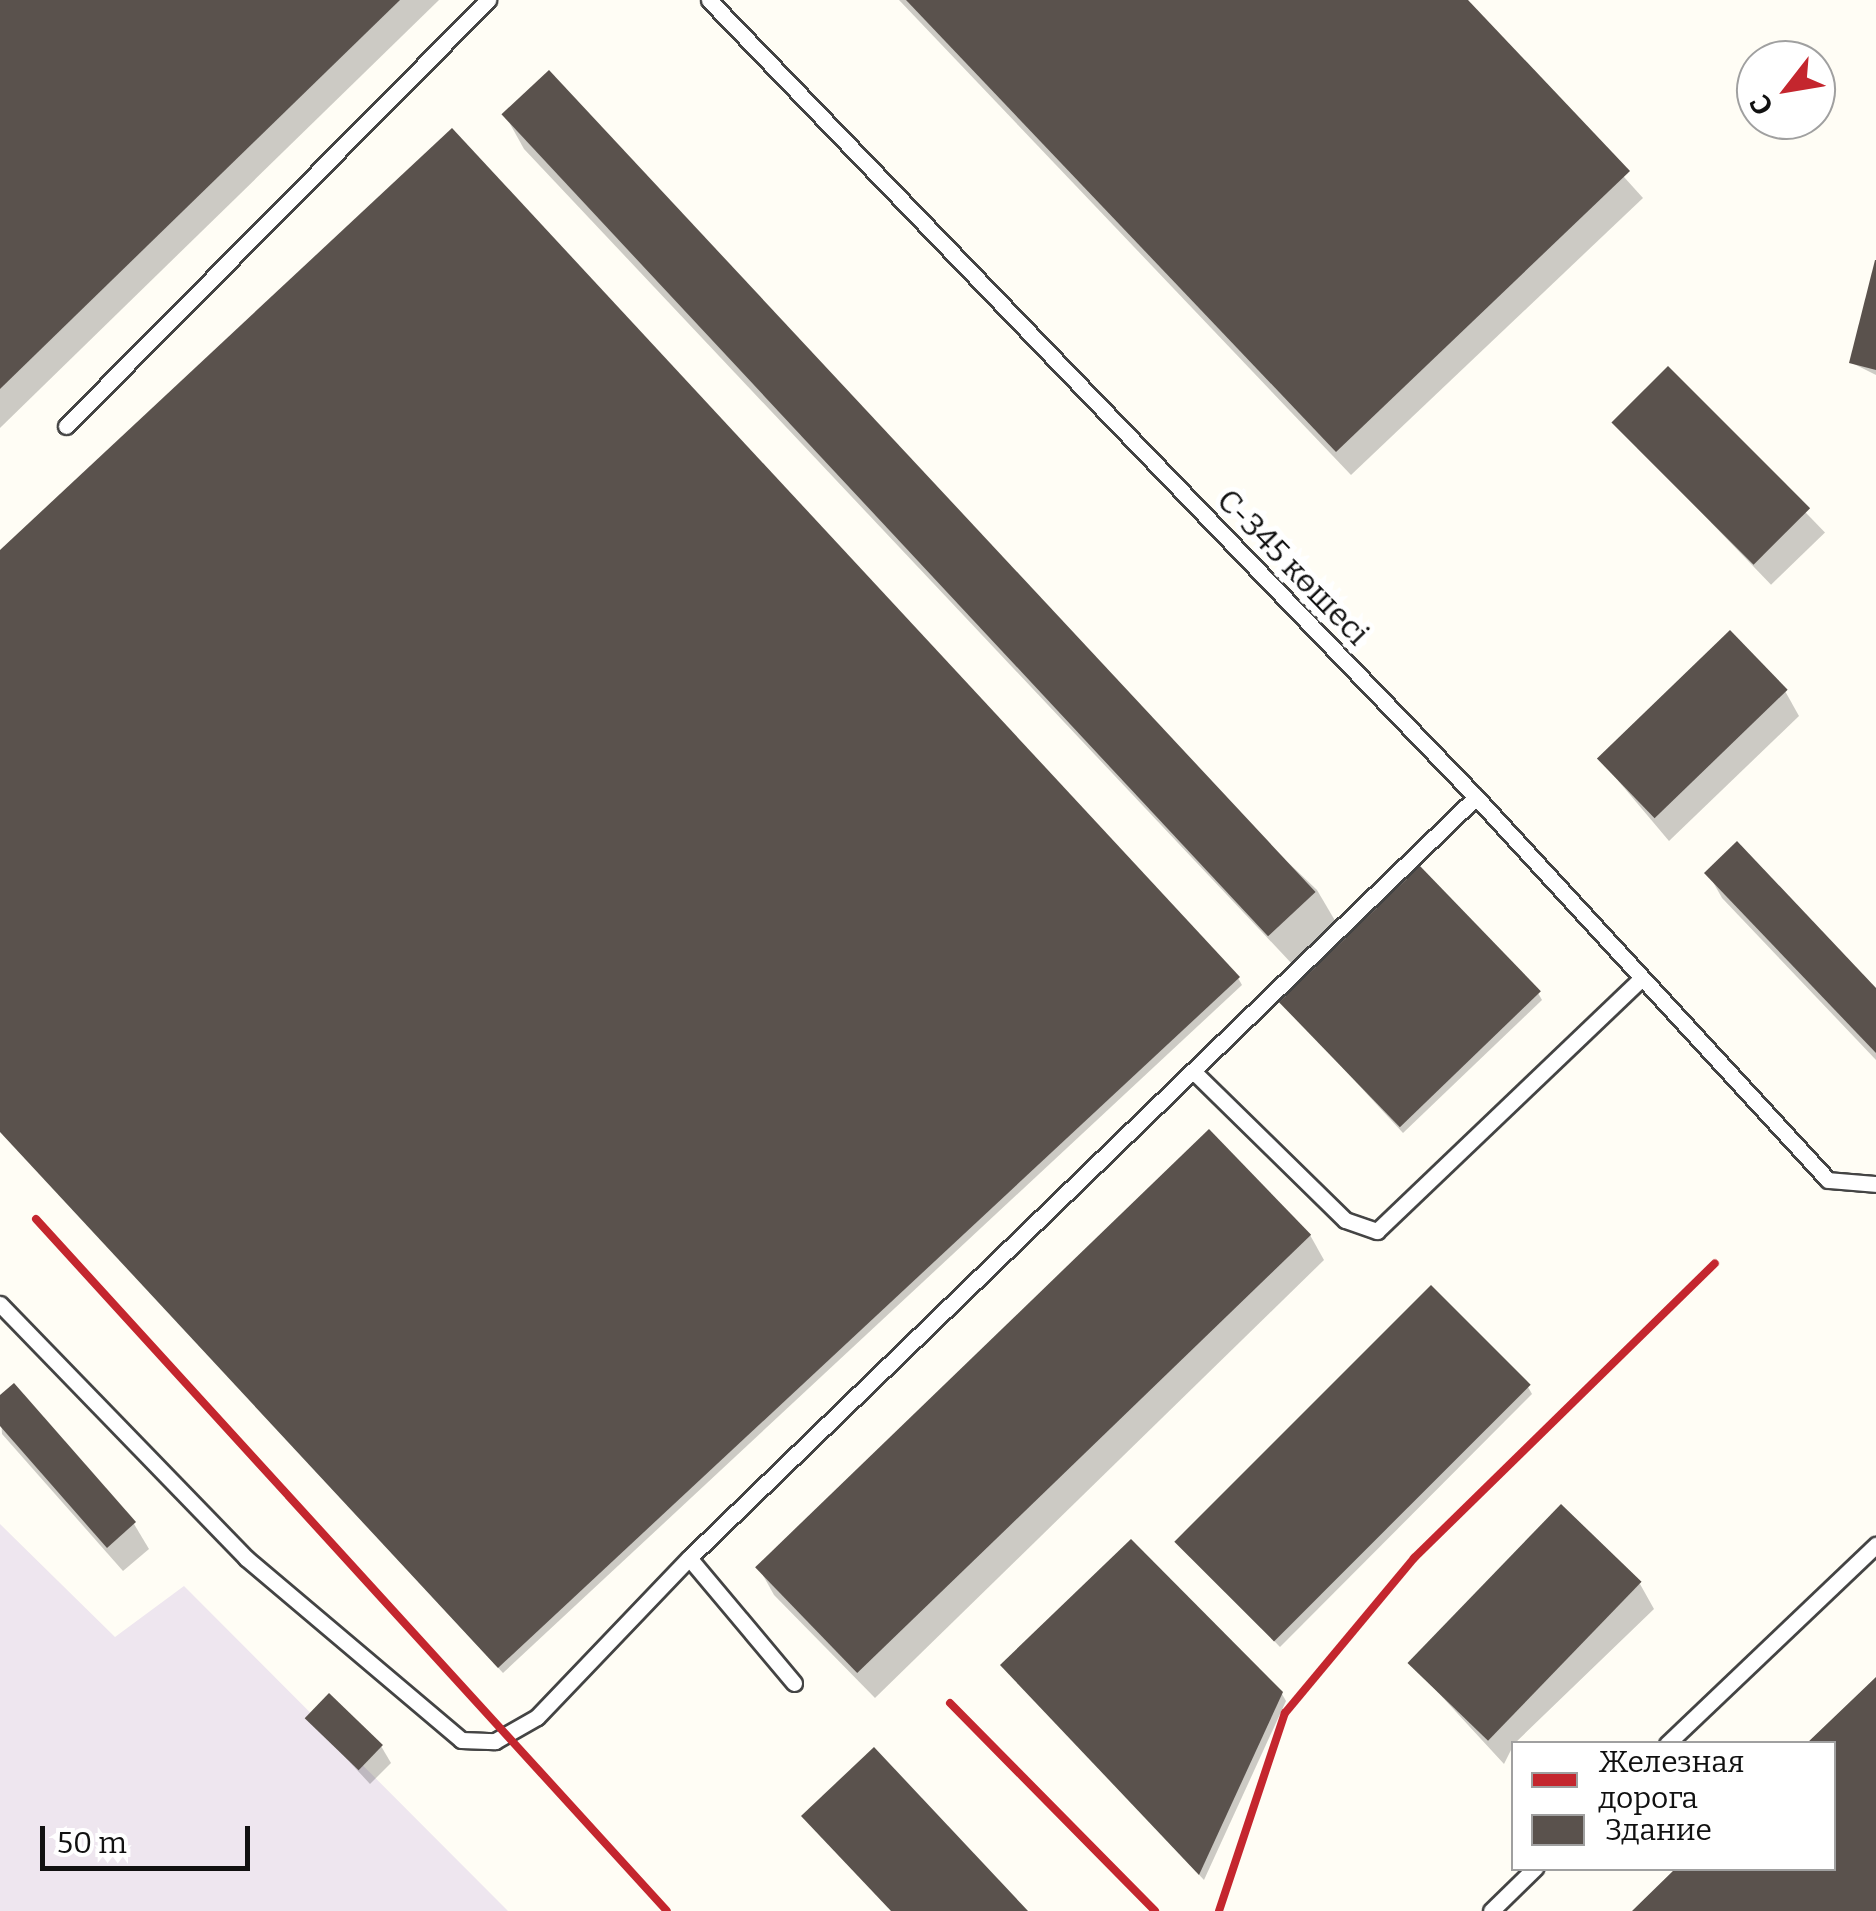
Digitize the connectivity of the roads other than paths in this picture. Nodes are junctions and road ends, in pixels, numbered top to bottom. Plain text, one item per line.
1 (488, 0) edge
2 (709, 0) edge
3 (66, 426) dead end
4 (1476, 797) junction
5 (1642, 978) junction
6 (1192, 1071) junction
7 (1876, 1184) edge
8 (0, 1304) edge
9 (1876, 1545) edge
10 (689, 1558) junction
11 (794, 1683) dead end
12 (1670, 1741) edge
13 (1532, 1871) edge
14 (1490, 1911) edge

1 - 3 lane
2 - 4 lane, С-345 көшесі
4 - 5 lane, С-345 көшесі
4 - 6 lane
5 - 6 lane
5 - 7 lane, С-345 көшесі
6 - 10 lane
8 - 10 lane
9 - 12 lane
10 - 11 lane
13 - 14 lane

